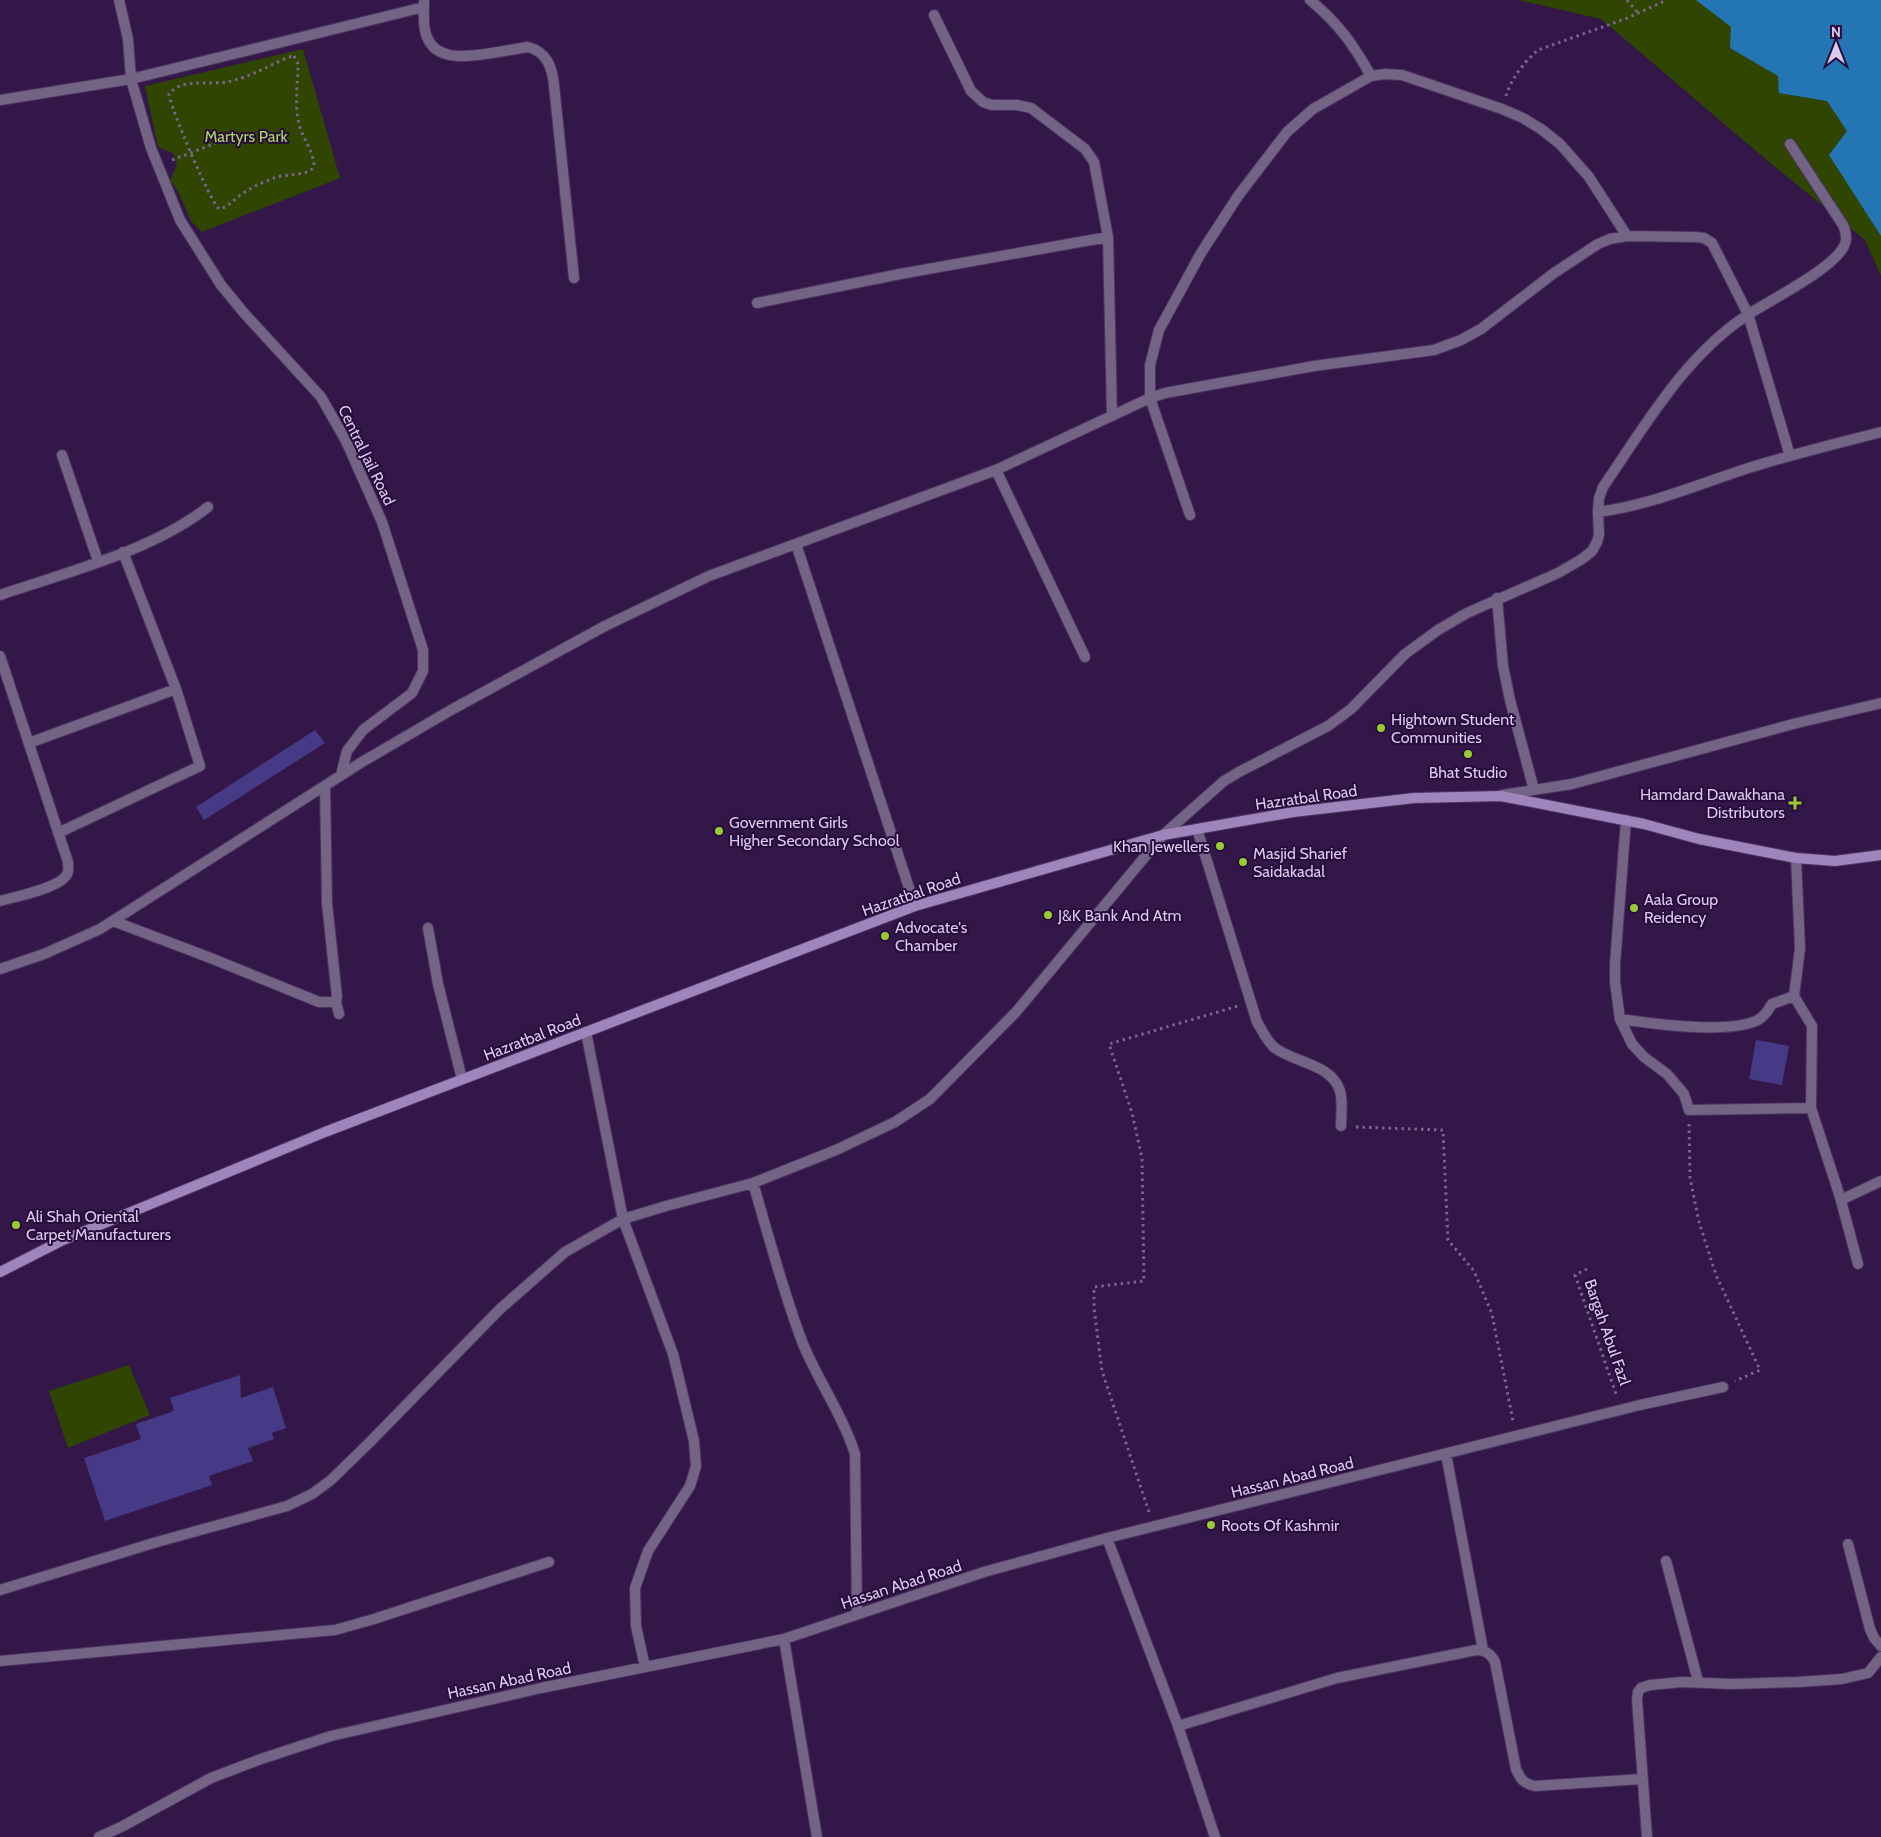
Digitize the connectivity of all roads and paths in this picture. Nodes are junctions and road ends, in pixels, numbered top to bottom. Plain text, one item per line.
1 (119, 0) edge
2 (1310, 0) edge
3 (1627, 0) edge
4 (1667, 0) edge
5 (424, 3) edge
6 (1638, 13) junction
7 (934, 15) dead end
8 (1371, 76) junction
9 (131, 79) junction
10 (0, 100) edge
11 (1502, 109) junction
12 (221, 141) dead end
13 (1790, 144) dead end
14 (191, 152) junction
15 (158, 166) junction
16 (1108, 236) junction
17 (1627, 236) junction
18 (574, 278) dead end
19 (757, 303) dead end
20 (1748, 314) junction
21 (1150, 398) junction
22 (1112, 416) junction
23 (1881, 432) edge
24 (62, 455) dead end
25 (1790, 456) junction
26 (996, 470) junction
27 (208, 507) dead end
28 (1598, 512) junction
29 (1190, 515) dead end
30 (796, 544) junction
31 (123, 552) junction
32 (98, 561) junction
33 (0, 594) edge
34 (1497, 598) junction
35 (0, 656) edge
36 (1085, 657) dead end
37 (176, 689) junction
38 (1881, 703) edge
39 (29, 744) junction
40 (341, 775) junction
41 (325, 786) junction
42 (1534, 790) junction
43 (1501, 796) junction
44 (1626, 820) junction
45 (1197, 829) junction
46 (58, 833) junction
47 (1163, 835) junction
48 (1881, 855) edge
49 (1796, 858) junction
50 (0, 901) edge
51 (915, 906) junction
52 (113, 921) junction
53 (428, 928) dead end
54 (0, 969) edge
55 (1794, 996) junction
56 (336, 1002) junction
57 (1251, 1002) junction
58 (338, 1014) dead end
59 (1620, 1020) junction
60 (586, 1032) junction
61 (462, 1079) junction
62 (1811, 1108) junction
63 (1689, 1110) junction
64 (1341, 1126) joint
65 (1881, 1181) edge
66 (754, 1183) junction
67 (1840, 1197) junction
68 (623, 1219) junction
69 (1858, 1264) dead end
70 (1587, 1268) dead end
71 (0, 1272) edge
72 (1723, 1387) joint
73 (1621, 1410) junction
74 (1516, 1436) junction
75 (1446, 1454) junction
76 (1154, 1527) junction
77 (1107, 1538) junction
78 (1848, 1544) dead end
79 (1666, 1561) dead end
80 (549, 1562) dead end
81 (0, 1590) edge
82 (857, 1614) junction
83 (784, 1640) junction
84 (1881, 1646) edge
85 (1483, 1650) junction
86 (1881, 1657) edge
87 (0, 1662) edge
88 (645, 1667) junction
89 (1698, 1681) junction
90 (1178, 1726) junction
91 (1642, 1779) junction
92 (99, 1837) edge
93 (817, 1837) edge
94 (1215, 1837) edge
95 (1647, 1837) edge

1 - 9 street, Central Jail Road
2 - 8 street
3 - 6 path
4 - 6 path
5 - 9 street
5 - 18 street
6 - 11 path
7 - 16 street
8 - 11 street
8 - 21 street
9 - 10 street
9 - 15 street, Central Jail Road
11 - 17 street
12 - 14 path
13 - 20 street
14 - 14 path
14 - 15 path
15 - 40 street, Central Jail Road
16 - 19 street
16 - 22 street
17 - 20 street
17 - 21 street
20 - 25 street
20 - 28 street
21 - 22 street
21 - 29 street
22 - 26 street
23 - 25 street
24 - 32 street
25 - 28 street
26 - 30 street
26 - 36 street
27 - 31 street
28 - 34 street
30 - 40 street
30 - 51 street
31 - 32 street
31 - 37 street
32 - 33 street
34 - 42 street
34 - 47 street
35 - 39 street
37 - 39 street
37 - 46 street
38 - 42 street
39 - 46 street
40 - 41 street
41 - 52 street
41 - 56 street
42 - 43 street
43 - 44 main road, Hazratbal Road
43 - 45 main road, Hazratbal Road
44 - 49 main road, Hazratbal Road
44 - 59 street
45 - 47 main road, Hazratbal Road
45 - 57 street
46 - 50 street
47 - 51 main road, Hazratbal Road
47 - 66 street
48 - 49 main road, Hazratbal Road
49 - 55 street
51 - 60 main road, Hazratbal Road
52 - 54 street
52 - 56 street
53 - 61 street
55 - 59 street
55 - 62 street
56 - 58 street
57 - 64 street
57 - 76 path
59 - 63 street
60 - 61 main road, Hazratbal Road
60 - 68 street
61 - 71 main road, Hazratbal Road
62 - 63 street
62 - 67 street
63 - 72 path
64 - 74 path
65 - 67 street
66 - 68 street
66 - 82 street
67 - 69 street
68 - 81 street
68 - 88 street
70 - 73 path, Bargah Abul Fazl
72 - 73 street, Hassan Abad Road
73 - 74 street, Hassan Abad Road
74 - 75 street, Hassan Abad Road
75 - 76 street, Hassan Abad Road
75 - 85 street
76 - 77 street, Hassan Abad Road
77 - 82 street, Hassan Abad Road
77 - 90 street
78 - 84 street
79 - 89 street
80 - 87 street
82 - 83 street, Hassan Abad Road
83 - 88 street, Hassan Abad Road
83 - 93 street
85 - 90 street
85 - 91 street
86 - 89 street
88 - 92 street, Hassan Abad Road
89 - 91 street
90 - 94 street
91 - 95 street

